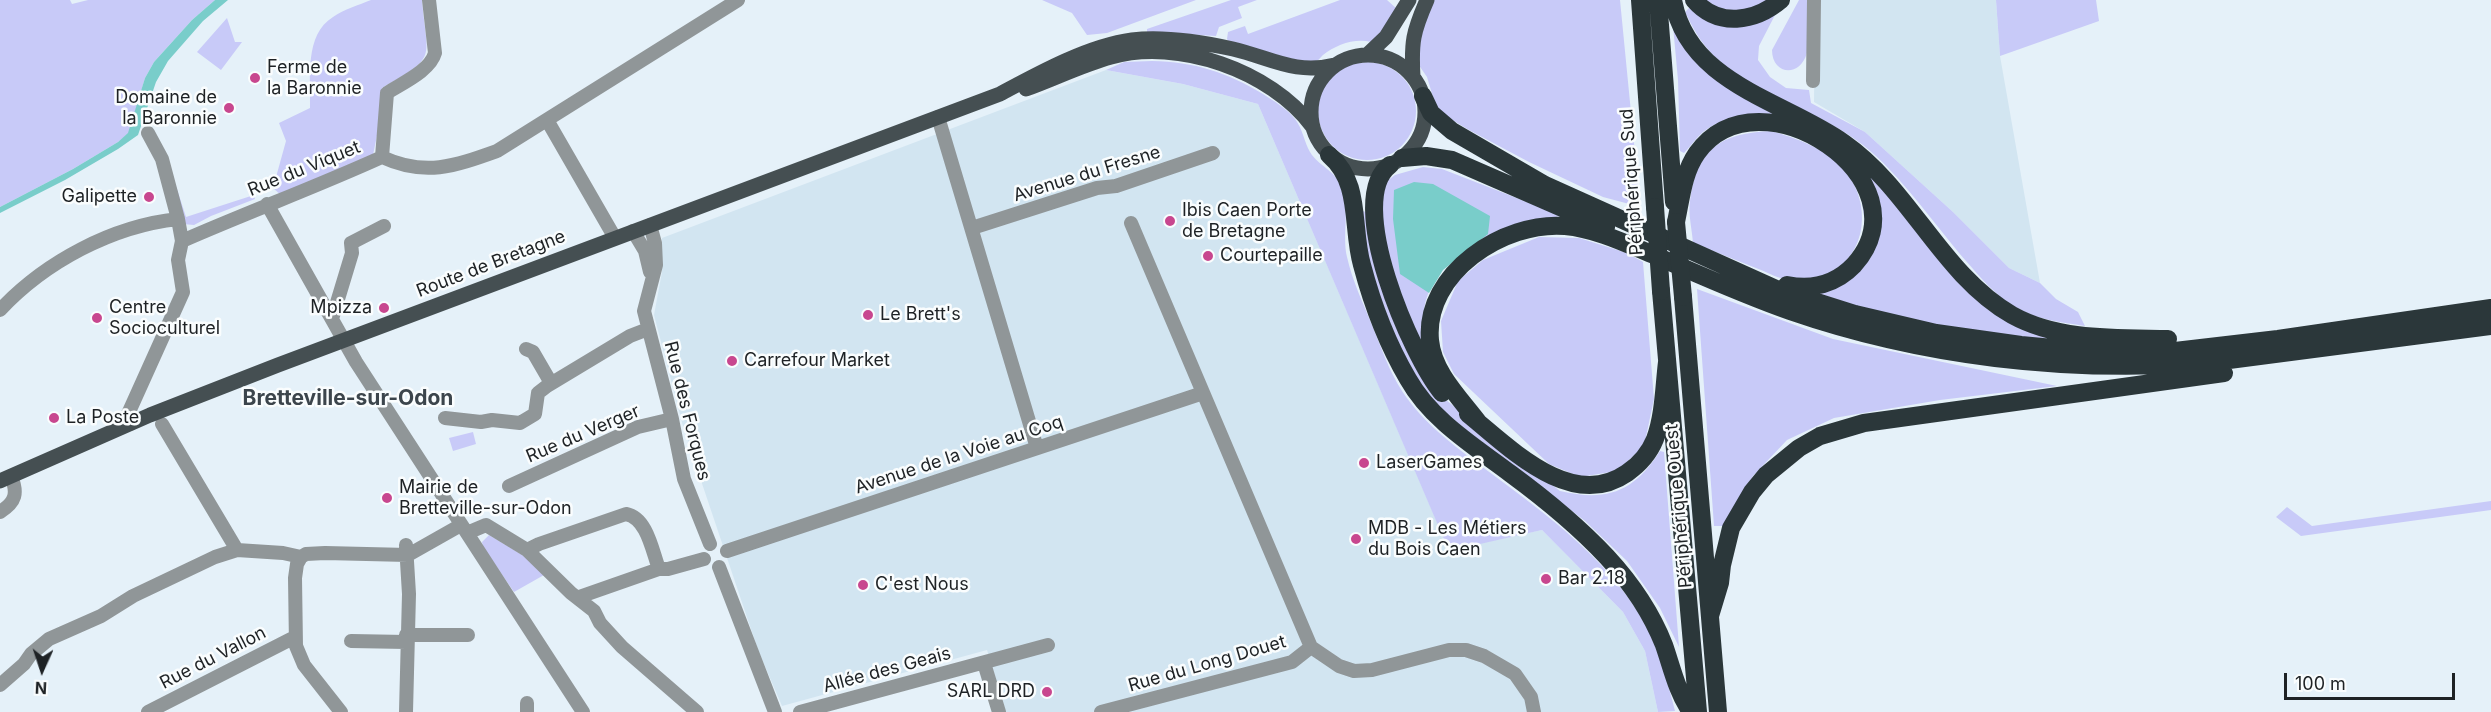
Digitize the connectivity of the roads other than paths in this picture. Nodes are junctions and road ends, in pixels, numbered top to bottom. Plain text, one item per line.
1 (429, 0) edge
2 (738, 0) edge
3 (1409, 0) edge
4 (1427, 0) edge
5 (1640, 0) edge
6 (1659, 0) edge
7 (1672, 0) edge
8 (1694, 0) edge
9 (1781, 0) edge
10 (1814, 0) edge
11 (1367, 55) junction
12 (1335, 65) junction
13 (1413, 77) junction
14 (1813, 81) dead end
15 (1000, 94) junction
16 (1423, 96) junction
17 (938, 117) junction
18 (547, 120) junction
19 (1312, 126) junction
20 (148, 133) dead end
21 (1213, 153) dead end
22 (1329, 155) junction
23 (382, 157) junction
24 (1396, 161) junction
25 (267, 204) junction
26 (178, 219) junction
27 (1676, 222) junction
28 (1131, 223) dead end
29 (650, 225) junction
30 (384, 226) dead end
31 (972, 228) junction
32 (633, 231) junction
33 (615, 238) junction
34 (182, 241) junction
35 (1713, 261) junction
36 (651, 286) junction
37 (1745, 294) junction
38 (2491, 308) edge
39 (0, 310) edge
40 (332, 319) junction
41 (2491, 326) edge
42 (648, 329) junction
43 (2278, 339) junction
44 (344, 340) junction
45 (2373, 343) junction
46 (526, 349) dead end
47 (1667, 362) junction
48 (551, 383) junction
49 (1203, 393) junction
50 (445, 418) dead end
51 (672, 419) junction
52 (1478, 422) junction
53 (130, 424) junction
54 (162, 424) dead end
55 (1037, 448) junction
56 (6, 478) edge
57 (509, 486) dead end
58 (0, 512) edge
59 (462, 525) junction
60 (710, 544) junction
61 (237, 550) junction
62 (407, 550) junction
63 (527, 550) junction
64 (727, 551) junction
65 (301, 557) junction
66 (704, 559) junction
67 (719, 567) junction
68 (659, 569) junction
69 (599, 590) junction
70 (579, 597) junction
71 (594, 611) junction
72 (1710, 616) junction
73 (468, 635) dead end
74 (295, 637) junction
75 (406, 638) junction
76 (351, 641) dead end
77 (1048, 645) dead end
78 (1311, 647) junction
79 (984, 663) junction
80 (0, 685) edge
81 (337, 710) edge
82 (690, 710) edge
83 (148, 712) edge
84 (406, 712) edge
85 (583, 712) edge
86 (775, 712) edge
87 (800, 712) edge
88 (999, 712) edge
89 (1101, 712) edge
90 (1534, 712) edge
91 (1691, 712) edge
92 (1698, 712) edge
93 (1718, 712) edge

1 - 23 street
2 - 18 street, Rue du Viquet
3 - 11 main road
4 - 13 main road
5 - 47 highway, Périphérique Sud, bridge
6 - 27 highway
7 - 43 highway
8 - 9 highway
10 - 14 street
11 - 12 main road
11 - 13 main road
12 - 15 main road, Route de Bretagne
12 - 19 main road
13 - 16 main road
15 - 17 main road, Route de Bretagne
15 - 19 main road, Route de Bretagne
16 - 24 main road
16 - 35 highway
17 - 29 main road, Route de Bretagne
17 - 31 street
18 - 23 street, Rue du Viquet
18 - 33 street
19 - 22 main road
20 - 26 street
21 - 31 street, Avenue du Fresne
22 - 24 main road
22 - 91 highway
23 - 25 street, Rue du Viquet
24 - 37 highway
24 - 52 highway
25 - 34 street, Rue du Viquet
25 - 40 street
26 - 34 street
26 - 39 street
27 - 35 highway
27 - 72 highway, Périphérique Ouest, bridge
28 - 49 street
29 - 32 main road, Route de Bretagne
29 - 36 street, Rue des Forques
30 - 40 street
31 - 55 street
32 - 33 main road, Route de Bretagne
32 - 36 street, Rue des Forques
33 - 44 main road, Route de Bretagne
34 - 53 street
35 - 43 highway
36 - 42 street, Rue des Forques
37 - 45 highway
37 - 52 highway
38 - 43 highway
40 - 44 street
41 - 45 highway
42 - 48 street
42 - 51 street, Rue des Forques
44 - 53 main road, Route de Bretagne
44 - 59 street
45 - 72 highway
46 - 48 street
47 - 52 highway
47 - 92 highway, Périphérique Ouest
48 - 50 street
49 - 55 street, Avenue de la Voie au Coq
49 - 78 street
51 - 57 street, Rue du Verger
51 - 60 street, Rue des Forques
53 - 56 main road, Route de Bretagne
54 - 61 street
55 - 64 street, Avenue de la Voie au Coq
56 - 58 street
59 - 62 street
59 - 63 street
59 - 85 street
60 - 64 street
60 - 66 street
61 - 65 street
61 - 80 street
62 - 65 street
62 - 75 street
63 - 68 street
63 - 70 street
64 - 67 street
65 - 74 street
66 - 67 street
66 - 68 street
67 - 86 street
68 - 69 street
69 - 70 street
69 - 71 street
70 - 71 street
71 - 82 street
72 - 93 highway, Périphérique Ouest
73 - 75 street
74 - 81 street
74 - 83 street, Rue du Vallon
75 - 76 street
75 - 84 street
77 - 79 street, Allée des Geais
78 - 89 street, Rue du Long Douet
78 - 90 street, Rue du Long Douet
79 - 87 street, Allée des Geais
79 - 88 street

